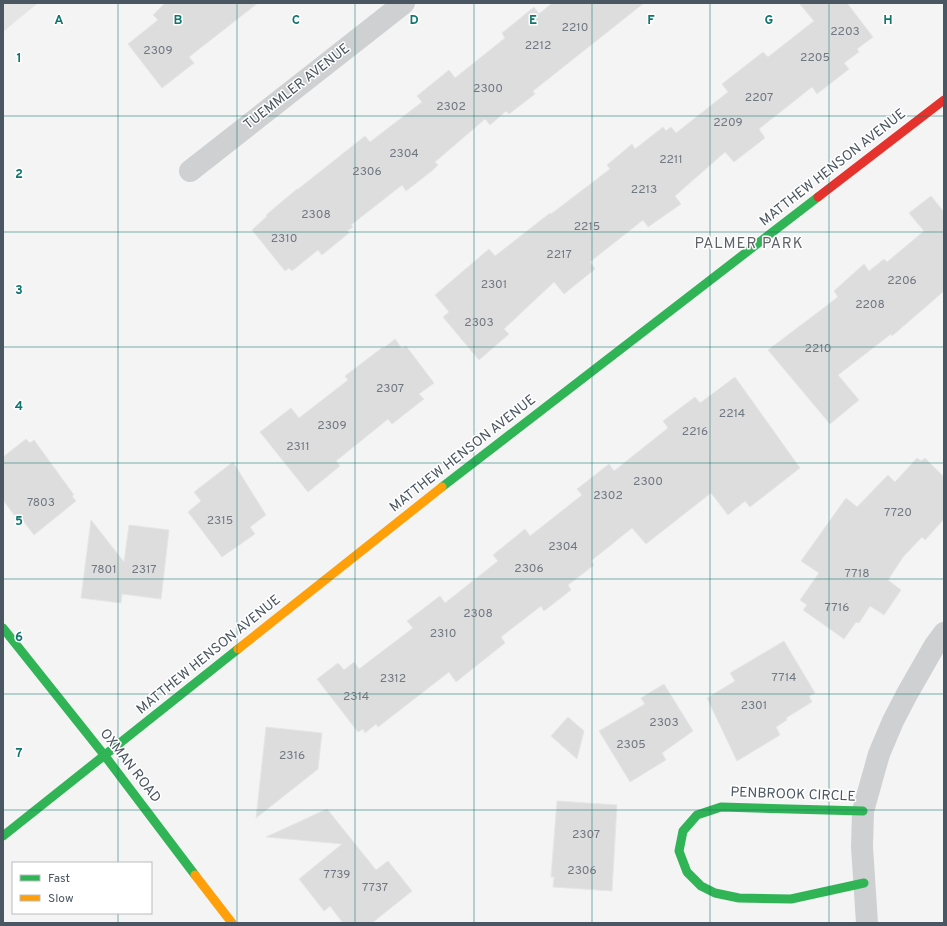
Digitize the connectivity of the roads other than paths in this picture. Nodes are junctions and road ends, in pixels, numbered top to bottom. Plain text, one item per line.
1 (404, 3) edge
2 (944, 100) edge
3 (190, 171) dead end
4 (3, 628) edge
5 (944, 633) edge
6 (105, 756) junction
7 (863, 811) junction
8 (3, 836) edge
9 (864, 883) junction
10 (232, 923) edge
11 (868, 923) edge

1 - 3 street, TUEMMLER AVENUE
2 - 6 street, MATTHEW HENSON AVENUE
4 - 6 street, OXMAN ROAD
5 - 7 street
6 - 8 street, MATTHEW HENSON AVENUE
6 - 10 street, OXMAN ROAD
7 - 9 street
7 - 9 street, PENBROOK CIRCLE
9 - 11 street

